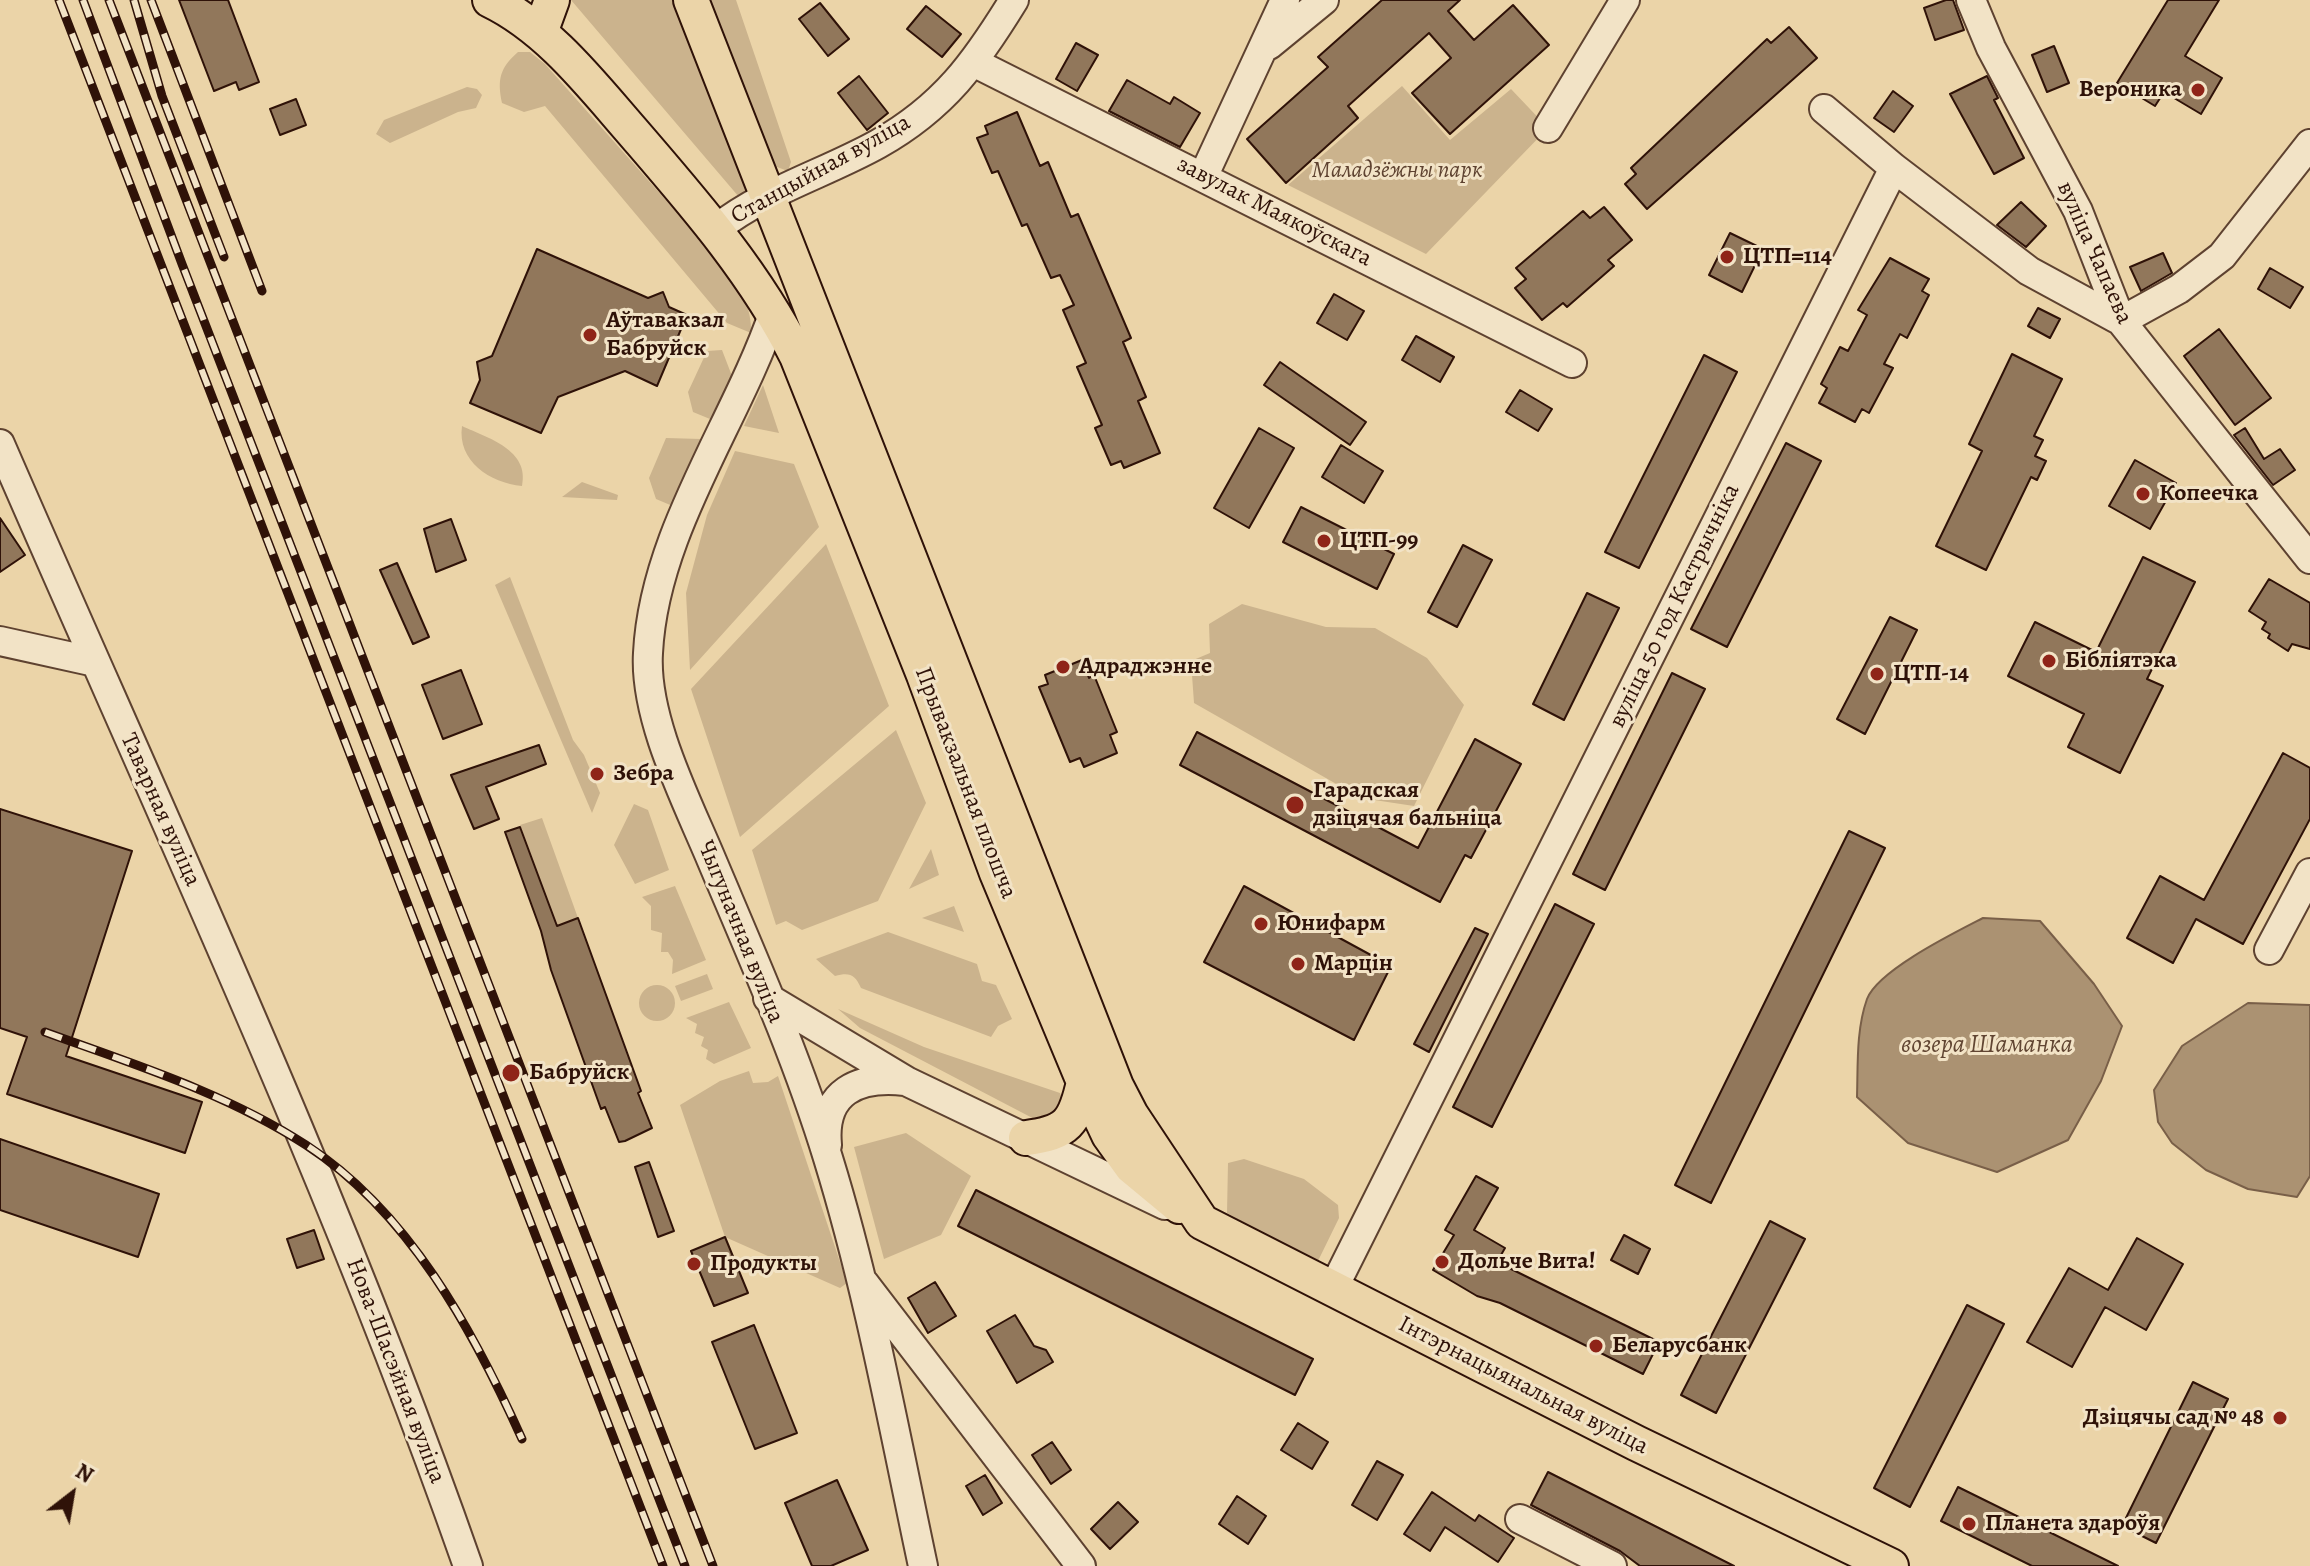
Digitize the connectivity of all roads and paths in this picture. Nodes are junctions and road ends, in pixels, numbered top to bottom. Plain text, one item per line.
1 (691, 0) edge
2 (1014, 0) edge
3 (1285, 0) edge
4 (1324, 0) edge
5 (1625, 0) edge
6 (1971, 0) edge
7 (523, 7) edge
8 (1262, 50) junction
9 (975, 63) junction
10 (1824, 109) dead end
11 (1548, 128) dead end
12 (2310, 144) edge
13 (1894, 168) junction
14 (1203, 177) junction
15 (767, 194) junction
16 (726, 222) junction
17 (774, 312) junction
18 (2121, 321) junction
19 (821, 338) junction
20 (1572, 363) dead end
21 (0, 444) edge
22 (2310, 559) edge
23 (0, 641) edge
24 (95, 662) junction
25 (2310, 873) edge
26 (2269, 950) dead end
27 (768, 998) junction
28 (908, 1082) junction
29 (1084, 1082) junction
30 (1026, 1138) junction
31 (828, 1158) junction
32 (319, 1177) joint
33 (1173, 1181) joint
34 (1202, 1222) junction
35 (858, 1276) junction
36 (1333, 1289) junction
37 (923, 1357) junction
38 (882, 1377) junction
39 (1520, 1519) dead end
40 (468, 1566) edge
41 (923, 1566) edge
42 (1081, 1566) edge
43 (1612, 1566) edge
44 (1891, 1566) edge

1 - 15 main road
2 - 9 street, Станцыйная вуліца
3 - 8 street
4 - 8 street
5 - 11 street
6 - 18 street, вуліца Чапаева
7 - 16 main road
8 - 14 street
9 - 14 street, завулак Маякоўскага
9 - 15 street, Станцыйная вуліца
10 - 13 street
12 - 18 street
13 - 18 street
13 - 36 street, вуліца 50 год Кастрычніка
14 - 20 street, завулак Маякоўскага
15 - 16 street, Станцыйная вуліца
15 - 19 main road
16 - 17 main road, Прывакзальная плошча
16 - 19 main road
17 - 27 street, Чыгуначная вуліца
17 - 29 main road, Прывакзальная плошча
18 - 22 street, вуліца Чапаева
19 - 33 main road, Прывакзальная плошча
21 - 24 street, Таварная вуліца
23 - 24 street
24 - 32 street, Таварная вуліца
25 - 26 street
27 - 28 street
27 - 31 street, Чыгуначная вуліца
28 - 30 street
28 - 31 street
29 - 30 main road
29 - 34 main road, Прывакзальная плошча
30 - 34 street
31 - 35 street, Чыгуначная вуліца
32 - 40 street, Нова-Шасэйная вуліца
33 - 34 main road, Інтэрнацыянальная вуліца
34 - 36 main road, Інтэрнацыянальная вуліца
35 - 37 street
35 - 38 street, Чыгуначная вуліца
36 - 44 main road, Інтэрнацыянальная вуліца
37 - 38 street
37 - 42 street
38 - 41 street, Чыгуначная вуліца
39 - 43 street

